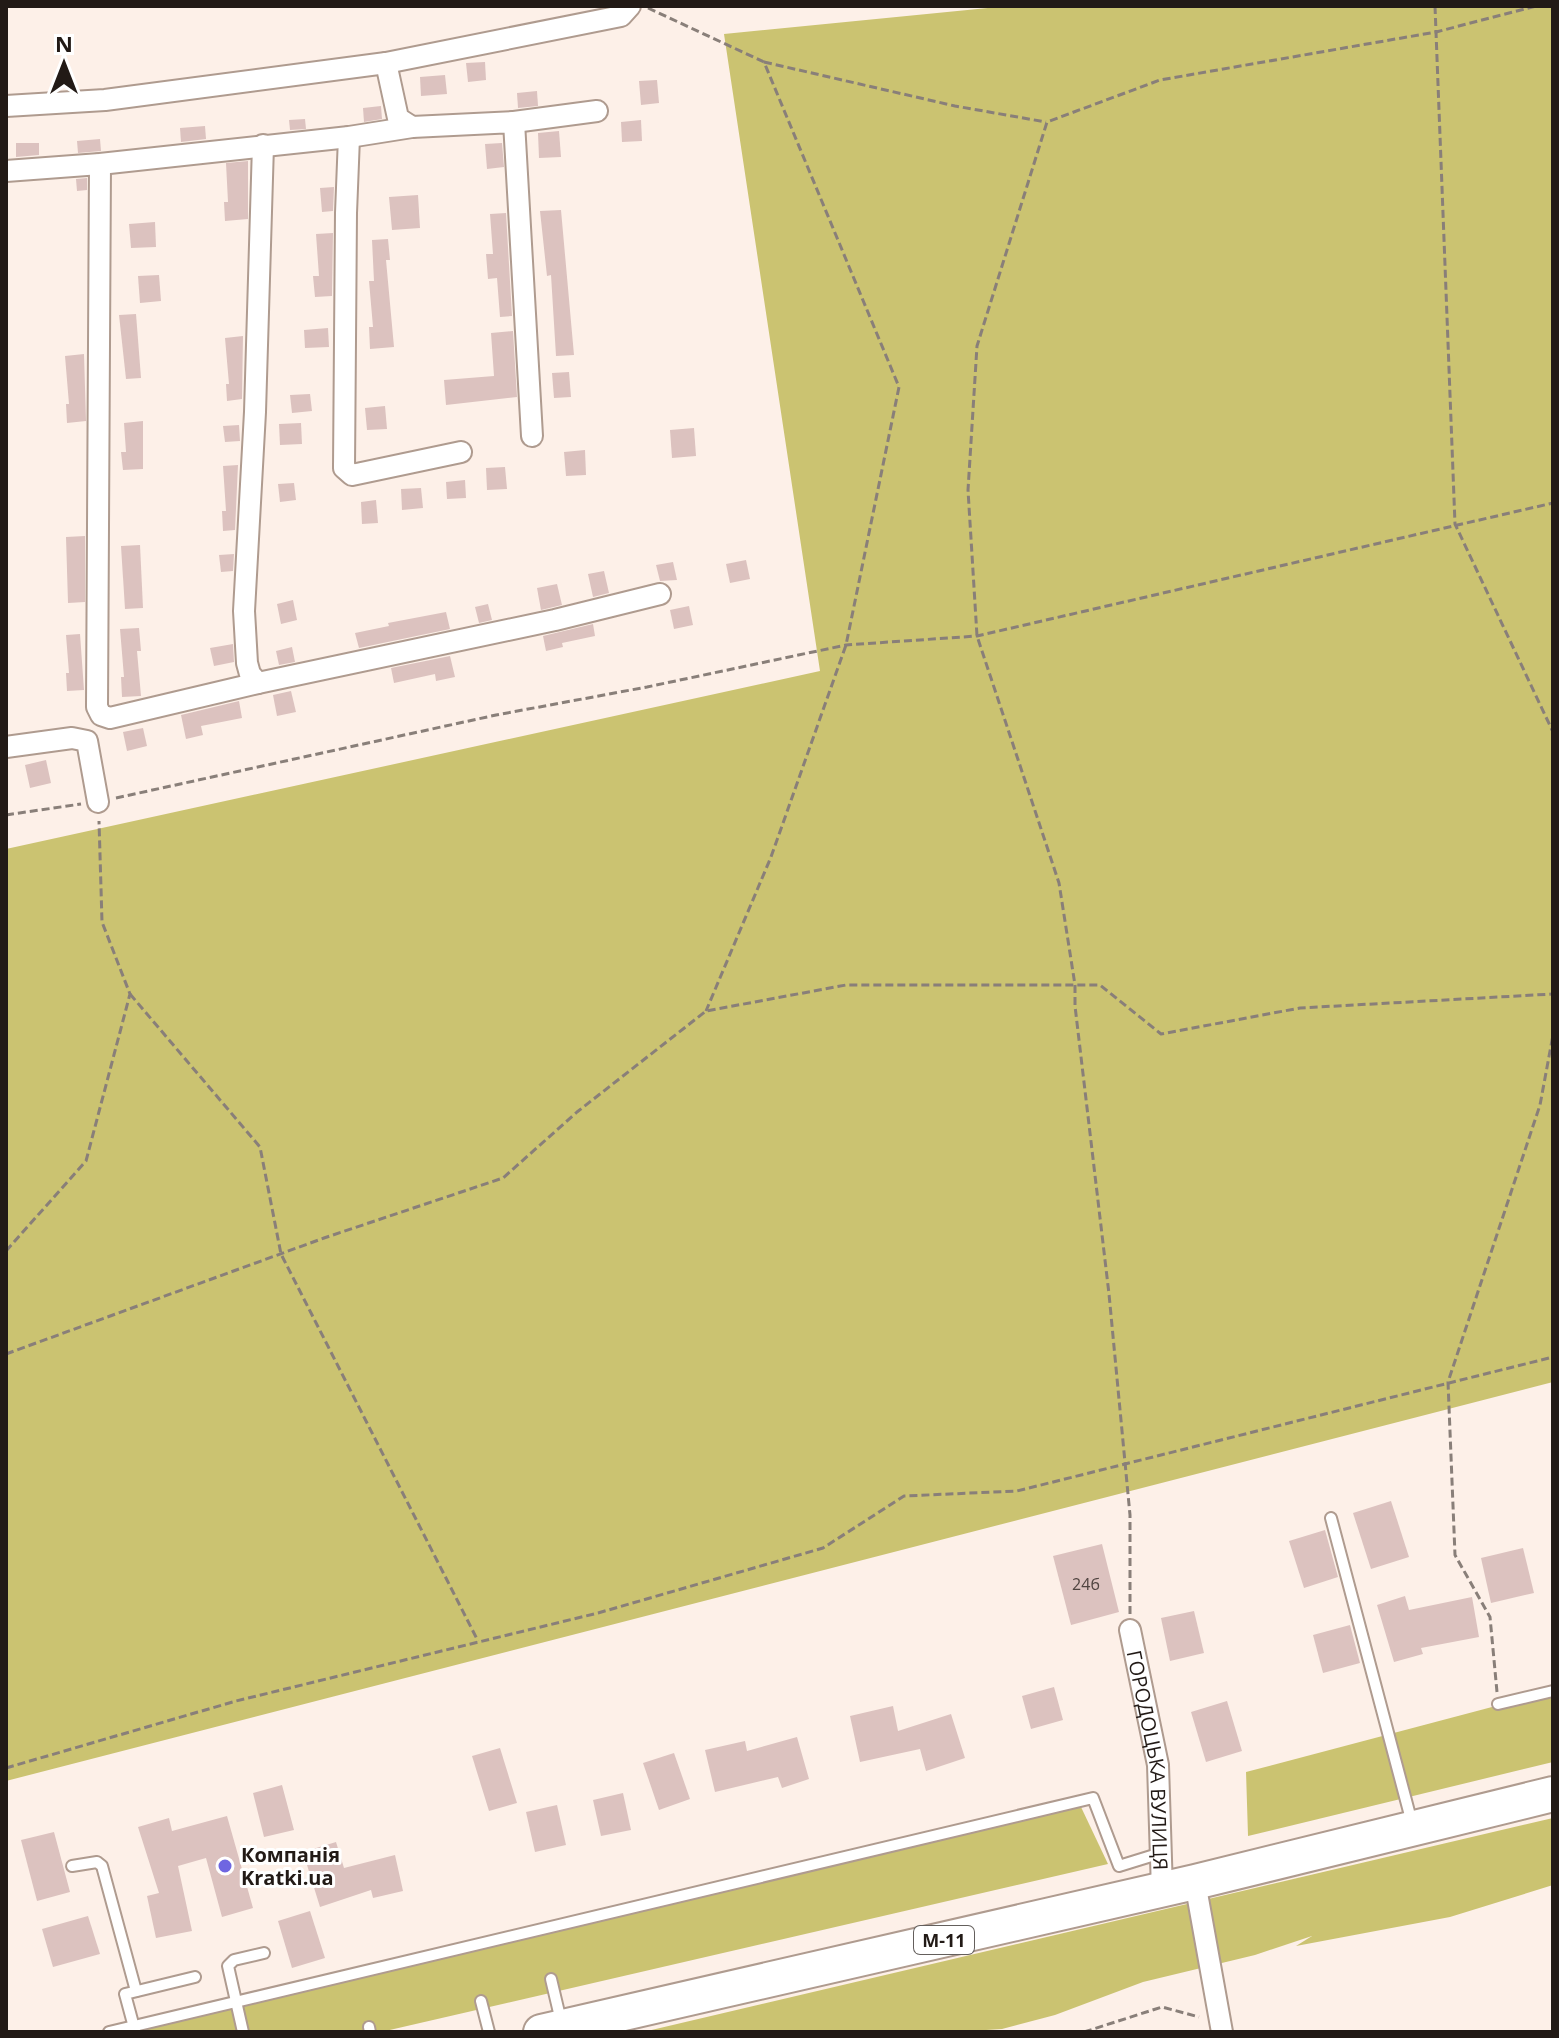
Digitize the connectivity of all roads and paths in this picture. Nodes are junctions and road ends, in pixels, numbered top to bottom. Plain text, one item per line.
1 (630, 6) edge
2 (644, 6) edge
3 (1435, 6) edge
4 (1536, 6) edge
5 (1436, 32) junction
6 (764, 62) junction
7 (386, 63) junction
8 (6, 106) edge
9 (597, 111) dead end
10 (514, 122) junction
11 (1047, 122) junction
12 (412, 127) junction
13 (349, 137) junction
14 (263, 145) junction
15 (100, 164) junction
16 (6, 171) edge
17 (532, 436) dead end
18 (461, 452) dead end
19 (1553, 503) edge
20 (1455, 524) junction
21 (660, 594) dead end
22 (977, 636) junction
23 (846, 645) junction
24 (258, 683) junction
25 (1553, 732) edge
26 (6, 747) edge
27 (98, 802) junction
28 (6, 815) edge
29 (1075, 985) junction
30 (130, 994) junction
31 (1553, 994) edge
32 (706, 1011) junction
33 (1553, 1035) edge
34 (6, 1251) edge
35 (281, 1254) junction
36 (6, 1354) edge
37 (1553, 1357) edge
38 (1448, 1382) junction
39 (1125, 1466) junction
40 (1331, 1518) dead end
41 (1130, 1630) joint
42 (478, 1643) junction
43 (1553, 1691) edge
44 (1498, 1704) joint
45 (6, 1768) edge
46 (1553, 1794) edge
47 (1414, 1829) junction
48 (1161, 1853) junction
49 (72, 1866) dead end
50 (1195, 1882) junction
51 (1162, 1890) junction
52 (264, 1953) dead end
53 (195, 1977) dead end
54 (551, 1979) dead end
55 (136, 1991) junction
56 (481, 2001) dead end
57 (236, 2002) junction
58 (1222, 2027) edge
59 (570, 2028) edge
60 (134, 2029) edge
61 (109, 2032) edge
62 (243, 2032) edge
63 (489, 2032) edge
64 (1084, 2032) edge

1 - 7 street
2 - 6 path
3 - 5 path
4 - 5 path
5 - 11 path
5 - 20 path
6 - 11 path
6 - 23 path
7 - 8 street
7 - 12 street
9 - 10 street
10 - 12 street
10 - 17 street
11 - 22 path
12 - 13 street
13 - 14 street
13 - 18 street
14 - 15 street
14 - 24 street
15 - 16 street
15 - 24 street
19 - 20 path
20 - 22 path
20 - 25 path
21 - 24 street
22 - 23 path
22 - 29 path
23 - 27 path
23 - 32 path
26 - 27 street
27 - 28 path
27 - 30 path
29 - 31 path
29 - 32 path
29 - 39 path
30 - 34 path
30 - 35 path
32 - 35 path
33 - 38 path
35 - 36 path
35 - 42 path
37 - 38 path
38 - 39 path
38 - 44 path
39 - 41 path
39 - 42 path
40 - 47 lane
41 - 48 street, ГОРОДОЦЬКА ВУЛИЦЯ
42 - 45 path
43 - 44 lane
46 - 47 highway, М-11
47 - 50 highway, М-11
48 - 51 street, ГОРОДОЦЬКА ВУЛИЦЯ
48 - 57 lane
49 - 55 lane
50 - 51 highway, М-11
50 - 58 street
51 - 59 highway, М-11
52 - 57 lane
53 - 55 lane
54 - 59 lane
55 - 60 lane
56 - 63 lane
57 - 60 lane
57 - 62 lane
58 - 64 path
60 - 61 lane

